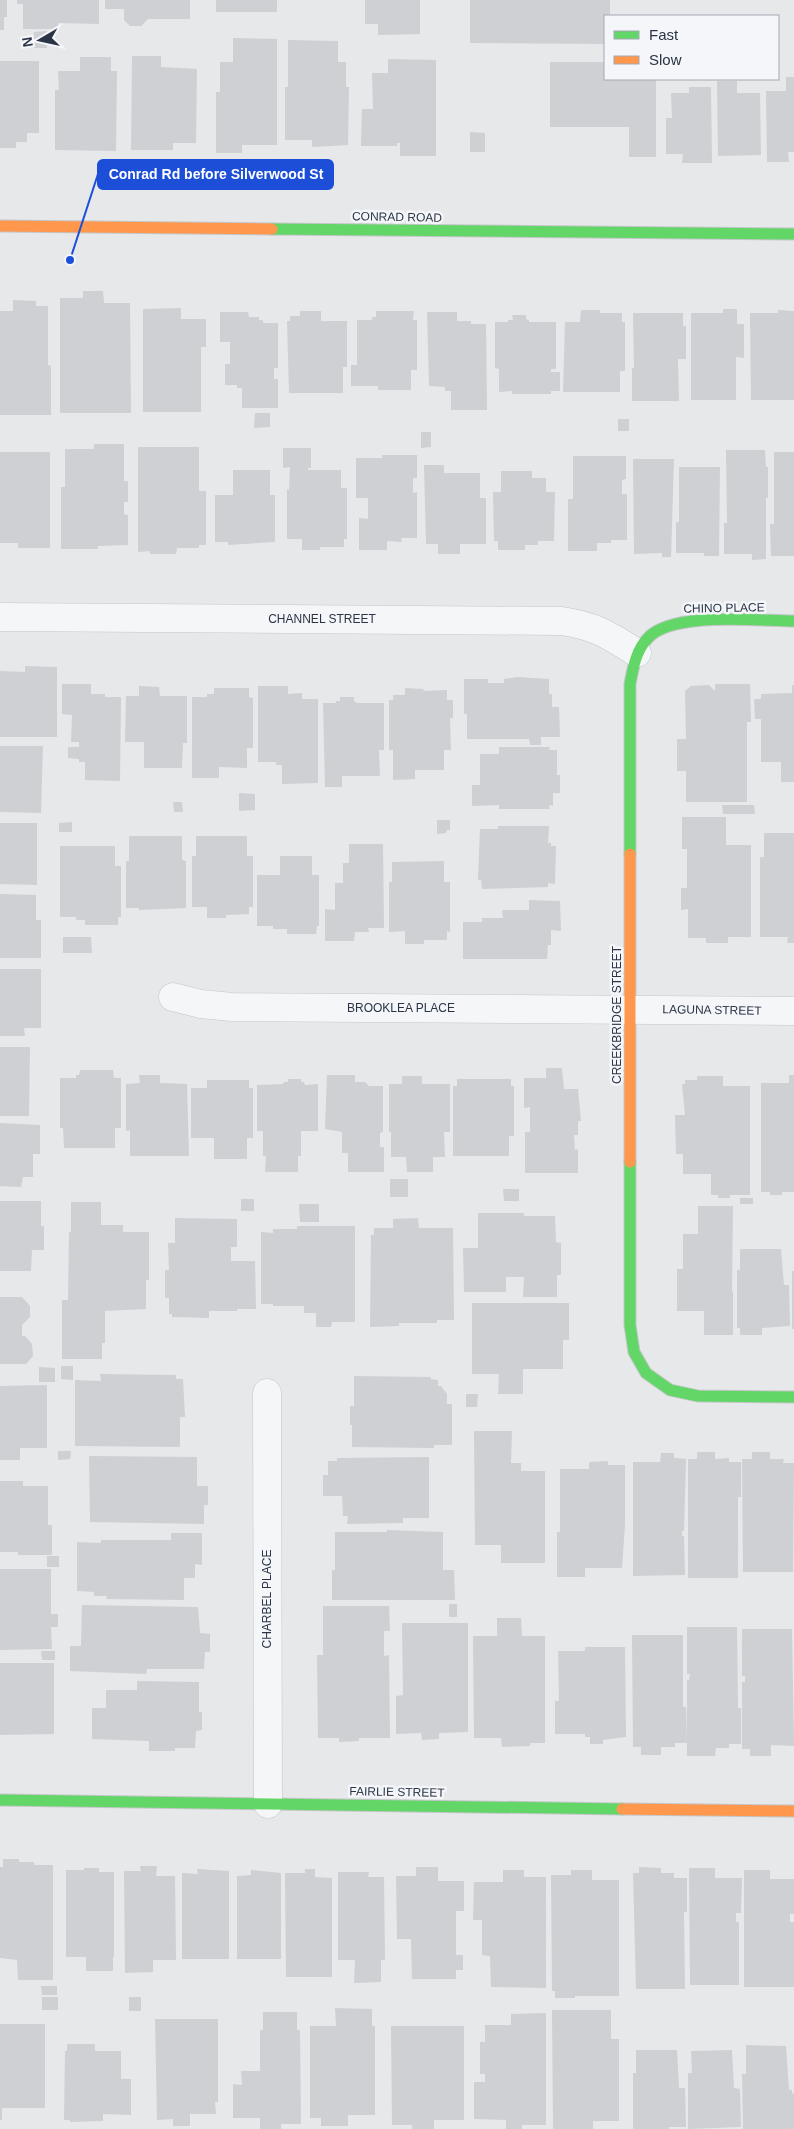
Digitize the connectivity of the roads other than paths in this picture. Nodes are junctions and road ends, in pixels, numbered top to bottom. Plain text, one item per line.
1 (0, 226) edge
2 (794, 234) edge
3 (0, 617) edge
4 (794, 621) edge
5 (637, 653) junction
6 (173, 997) dead end
7 (630, 1010) junction
8 (794, 1011) edge
9 (267, 1393) dead end
10 (794, 1397) edge
11 (0, 1800) edge
12 (268, 1804) junction
13 (794, 1811) edge

1 - 2 street, CONRAD ROAD
3 - 5 street, CHANNEL STREET
4 - 5 street, CHINO PLACE
5 - 7 street, CREEKBRIDGE STREET
6 - 7 street, BROOKLEA PLACE
7 - 8 street, LAGUNA STREET
7 - 10 street, CREEKBRIDGE STREET
9 - 12 street, CHARBEL PLACE
11 - 12 street, FAIRLIE STREET
12 - 13 street, FAIRLIE STREET

